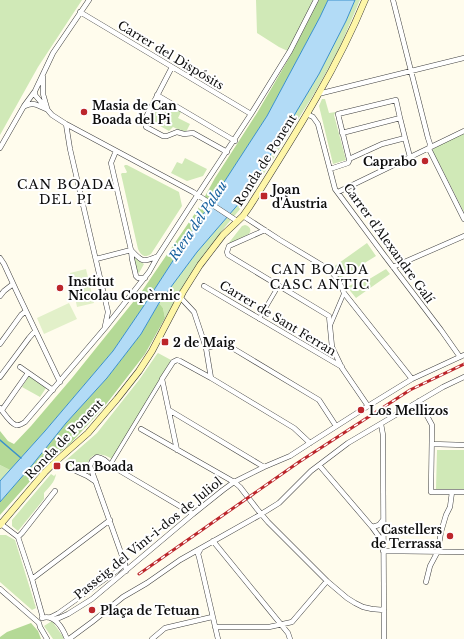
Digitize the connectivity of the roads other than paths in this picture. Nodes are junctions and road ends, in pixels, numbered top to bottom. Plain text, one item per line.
1 (89, 0) edge
2 (316, 0) edge
3 (365, 0) edge
4 (393, 0) edge
5 (80, 12) junction
6 (464, 58) edge
7 (172, 67) junction
8 (412, 72) junction
9 (43, 74) junction
10 (35, 91) junction
11 (43, 94) junction
12 (318, 94) junction
13 (157, 95) junction
14 (24, 106) junction
15 (47, 110) junction
16 (252, 114) junction
17 (307, 114) junction
18 (400, 118) junction
19 (66, 124) junction
20 (464, 131) edge
21 (342, 133) junction
22 (405, 138) junction
23 (235, 140) junction
24 (0, 148) edge
25 (429, 148) junction
26 (116, 151) junction
27 (227, 152) junction
28 (410, 158) junction
29 (349, 159) junction
30 (330, 169) junction
31 (338, 192) junction
32 (198, 195) junction
33 (242, 216) junction
34 (464, 220) edge
35 (237, 221) junction
36 (265, 230) junction
37 (464, 236) edge
38 (131, 250) junction
39 (158, 256) junction
40 (0, 258) edge
41 (96, 259) junction
42 (144, 261) junction
43 (393, 266) junction
44 (149, 272) junction
45 (145, 278) junction
46 (13, 284) junction
47 (279, 285) junction
48 (204, 286) dead end
49 (344, 293) junction
50 (0, 296) edge
51 (180, 297) junction
52 (26, 311) junction
53 (108, 312) junction
54 (114, 316) junction
55 (259, 319) junction
56 (330, 326) junction
57 (105, 328) junction
58 (35, 331) junction
59 (0, 344) edge
60 (206, 348) junction
61 (462, 356) edge
62 (20, 367) dead end
63 (342, 368) junction
64 (28, 372) junction
65 (0, 377) edge
66 (464, 377) edge
67 (211, 378) junction
68 (162, 379) junction
69 (412, 379) junction
70 (60, 382) junction
71 (53, 390) junction
72 (419, 401) junction
73 (368, 406) junction
74 (1, 409) edge
75 (169, 410) junction
76 (381, 424) junction
77 (336, 426) junction
78 (141, 429) dead end
79 (310, 443) junction
80 (432, 444) junction
81 (464, 445) edge
82 (178, 450) junction
83 (110, 465) junction
84 (319, 465) junction
85 (264, 467) junction
86 (76, 471) dead end
87 (96, 482) junction
88 (234, 482) junction
89 (55, 491) dead end
90 (452, 492) junction
91 (464, 492) edge
92 (193, 514) junction
93 (262, 514) junction
94 (110, 520) junction
95 (383, 520) junction
96 (0, 524) edge
97 (372, 526) junction
98 (18, 537) junction
99 (213, 541) junction
100 (383, 542) junction
101 (202, 547) junction
102 (383, 551) junction
103 (438, 552) junction
104 (464, 552) edge
105 (125, 564) junction
106 (126, 571) junction
107 (32, 579) junction
108 (327, 581) junction
109 (426, 582) dead end
110 (0, 589) edge
111 (384, 610) junction
112 (212, 617) junction
113 (44, 618) junction
114 (52, 618) junction
115 (39, 623) junction
116 (282, 624) junction
117 (215, 627) junction
118 (47, 639) edge
119 (68, 639) edge
120 (152, 639) edge
121 (218, 639) edge
122 (290, 639) edge
123 (384, 639) edge

1 - 5 street
2 - 16 street
3 - 12 main road, Ronda de Ponent
4 - 8 street
5 - 7 street, Carrer del Dispósits
5 - 9 street
6 - 8 street
7 - 13 street
7 - 16 street, Carrer del Dispósits
8 - 12 street
8 - 25 street
9 - 10 street
9 - 11 street
10 - 11 street
10 - 14 street
10 - 15 street
11 - 15 street
12 - 17 main road, Ronda de Ponent
13 - 23 street
13 - 27 street
14 - 15 street
14 - 24 street
15 - 19 street
16 - 23 street
17 - 30 street, Carrer d'Alexandre Galí
17 - 33 main road, Ronda de Ponent
18 - 21 street
18 - 21 street
18 - 22 street
19 - 26 street
19 - 41 street
20 - 25 street
21 - 29 street
22 - 28 street
22 - 29 street
23 - 27 street
25 - 28 street
25 - 34 street
26 - 32 street
26 - 38 street
27 - 32 street
28 - 31 street
29 - 30 street
30 - 31 street, Carrer d'Alexandre Galí
31 - 43 street, Carrer d'Alexandre Galí
32 - 35 street
32 - 39 street
33 - 35 main road, Ronda de Ponent
33 - 36 street
35 - 51 main road, Ronda de Ponent
36 - 47 street
36 - 49 street
37 - 43 street
38 - 41 street
38 - 42 street
38 - 45 street
39 - 42 street
39 - 44 street
40 - 46 street
41 - 53 street
42 - 44 street
43 - 61 street, Carrer d'Alexandre Galí
44 - 45 street
45 - 54 street
46 - 50 street
46 - 52 street
47 - 55 street
47 - 56 street
48 - 55 street, Carrer de Sant Ferran
49 - 56 street
49 - 69 street
51 - 60 street
51 - 96 main road, Ronda de Ponent
52 - 58 street
52 - 59 street
53 - 54 street
53 - 57 street
54 - 57 street
55 - 63 street, Carrer de Sant Ferran
56 - 63 street
57 - 70 street
58 - 65 street
58 - 70 street
60 - 67 street
60 - 77 street
61 - 69 street, Passeig del Vint-i-dos de Juliol
62 - 64 street
63 - 73 street
64 - 71 street
64 - 74 street
66 - 72 street
67 - 68 street
67 - 79 street
68 - 75 street
68 - 83 street
69 - 73 street, Passeig del Vint-i-dos de Juliol
70 - 71 street
71 - 74 street
72 - 76 street
72 - 80 street
73 - 77 street, Passeig del Vint-i-dos de Juliol
75 - 82 street
75 - 85 street
76 - 84 street
76 - 95 street
77 - 79 street, Passeig del Vint-i-dos de Juliol
78 - 82 street
79 - 85 street, Passeig del Vint-i-dos de Juliol
80 - 81 street
80 - 90 street
82 - 88 street
83 - 87 street
83 - 92 street
84 - 93 street
84 - 97 street
85 - 88 street, Passeig del Vint-i-dos de Juliol
86 - 87 street
87 - 94 street
88 - 92 street, Passeig del Vint-i-dos de Juliol
88 - 93 street
89 - 98 street
90 - 91 street
90 - 103 street
92 - 106 street, Passeig del Vint-i-dos de Juliol
93 - 99 street
93 - 108 street
94 - 105 street
94 - 107 street
95 - 97 street
95 - 100 street
96 - 98 street
97 - 100 street
98 - 107 street
99 - 101 street
99 - 116 street
100 - 102 street
101 - 112 street
101 - 119 street
102 - 103 street
102 - 111 street
103 - 104 street
103 - 109 street
105 - 106 street
105 - 114 street
106 - 114 street, Passeig del Vint-i-dos de Juliol
107 - 113 street
108 - 111 street
108 - 116 street
110 - 115 street
111 - 123 street
112 - 117 street
112 - 120 street
113 - 114 street, Passeig del Vint-i-dos de Juliol
113 - 115 street
114 - 119 street
115 - 118 street
116 - 117 street
116 - 122 street
117 - 121 street

